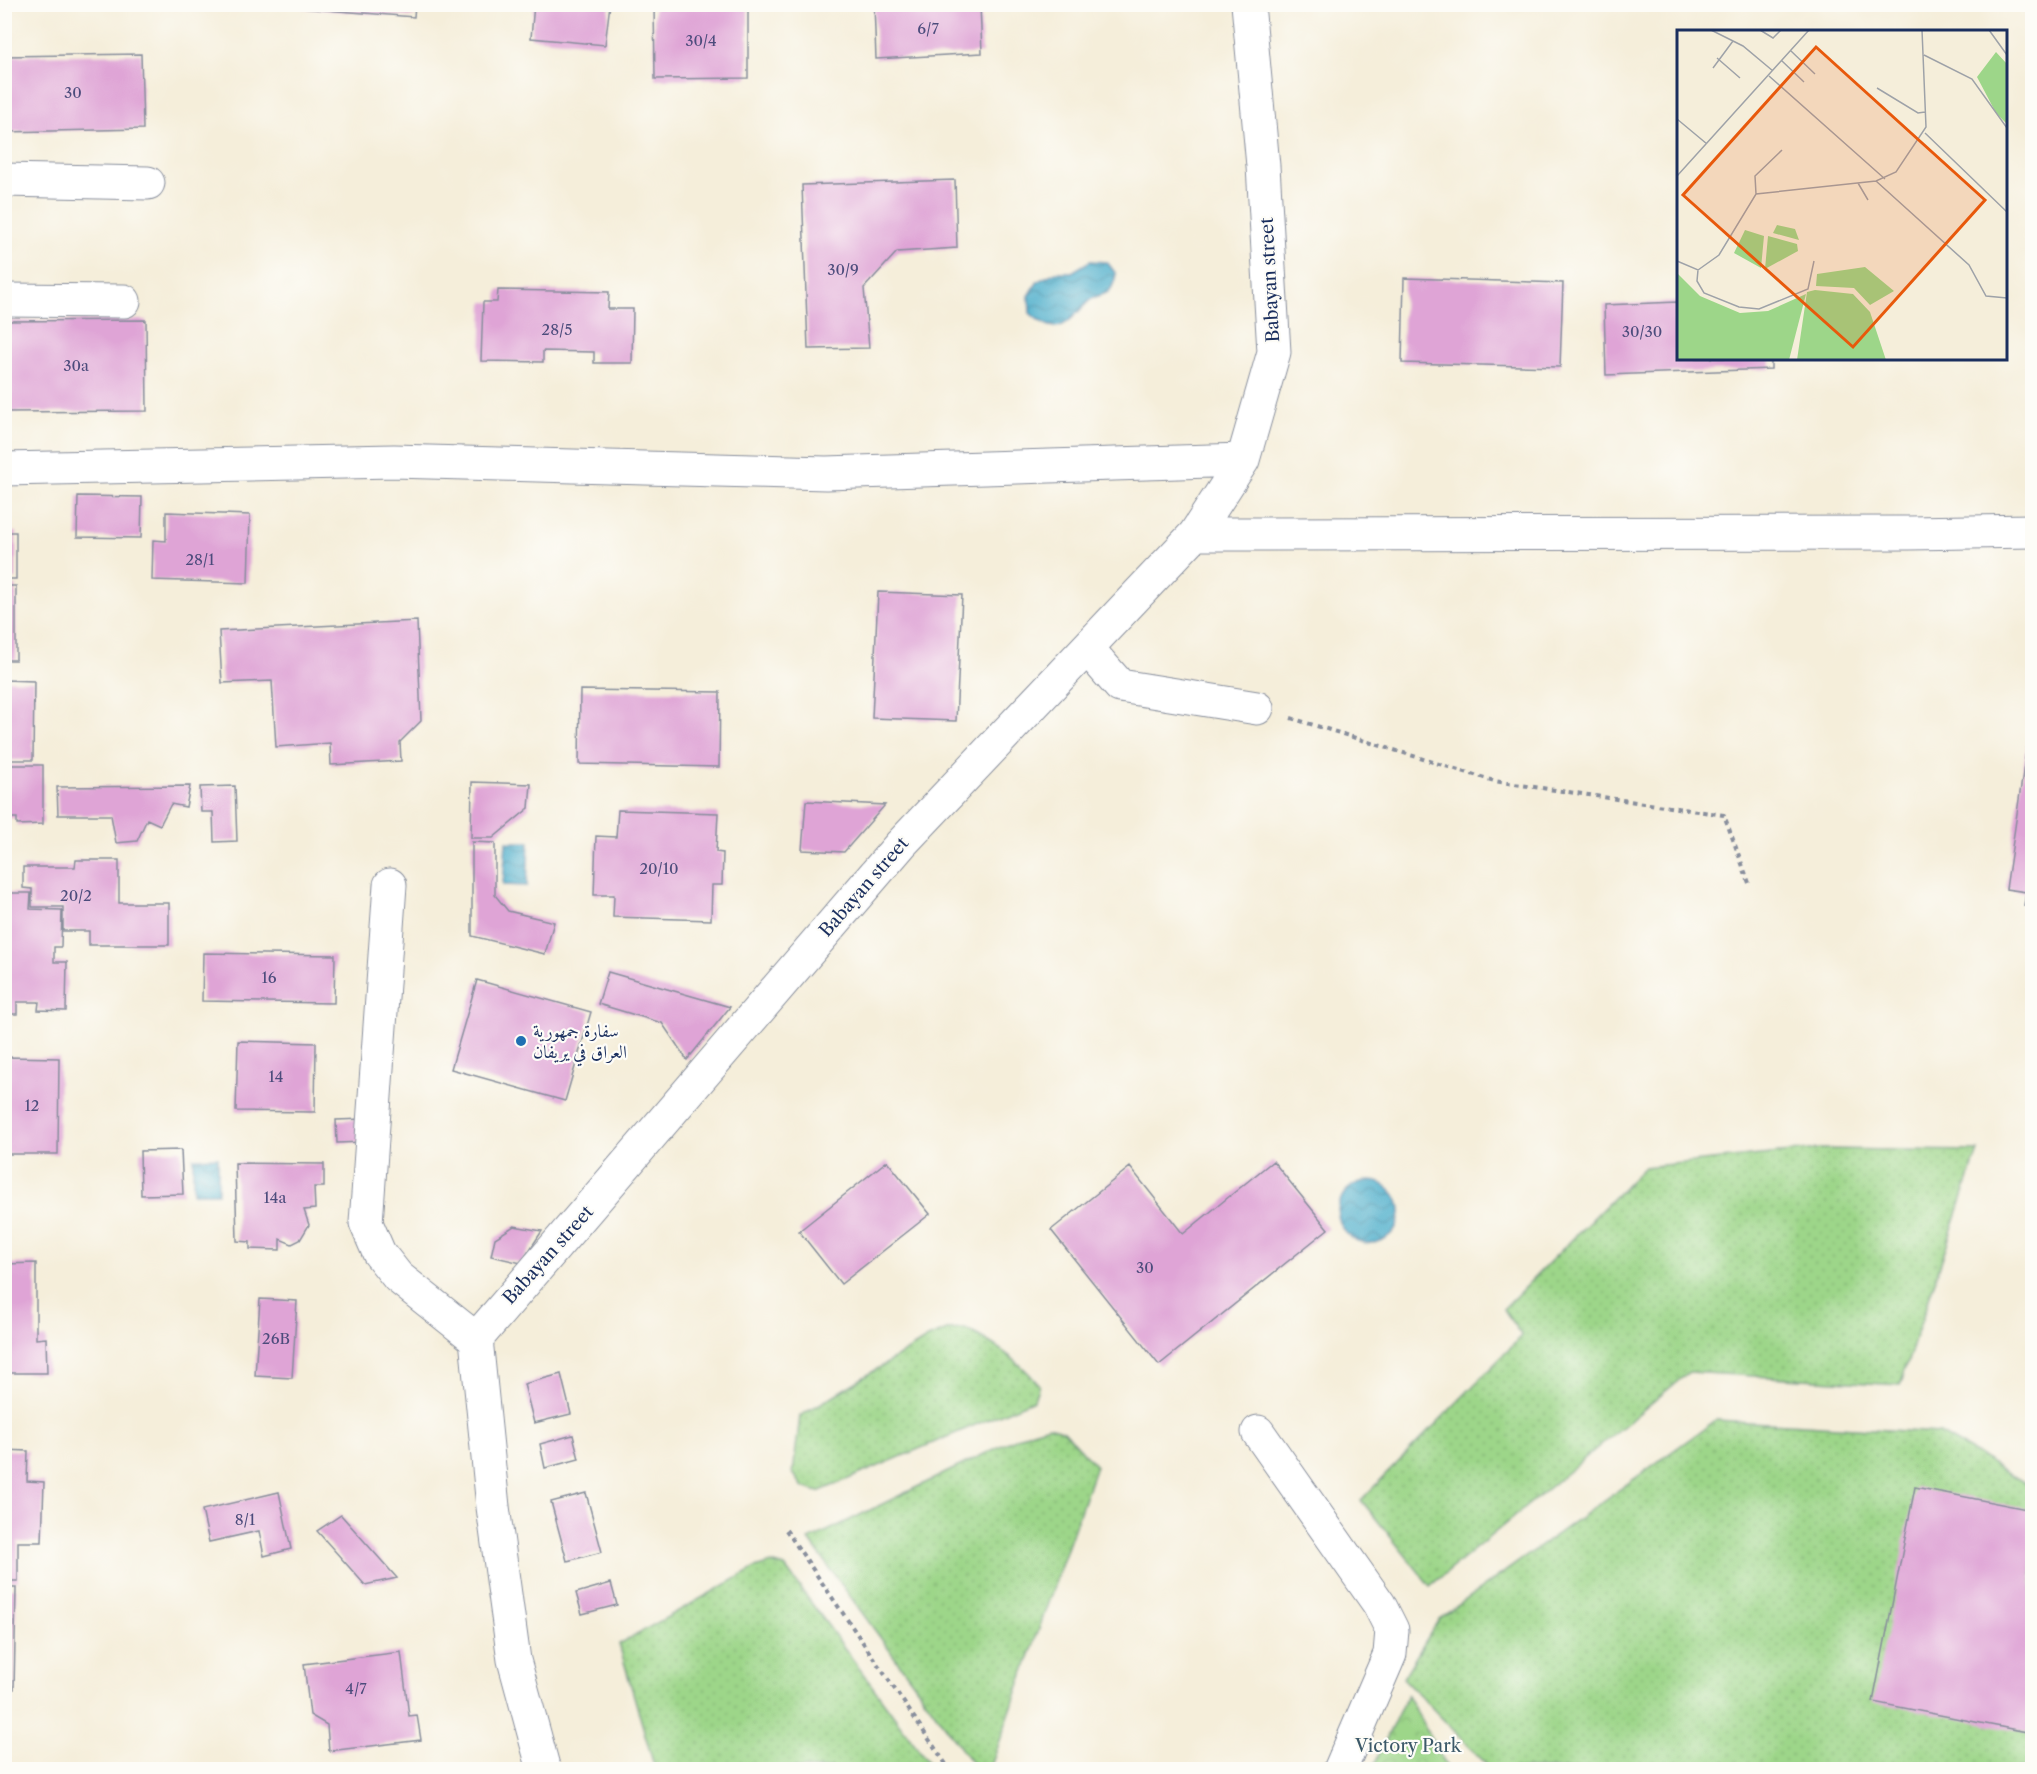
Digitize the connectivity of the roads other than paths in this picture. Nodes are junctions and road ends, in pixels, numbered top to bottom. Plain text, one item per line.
1 (1248, 4) edge
2 (4, 180) edge
3 (148, 183) dead end
4 (4, 300) edge
5 (124, 302) dead end
6 (1243, 460) junction
7 (4, 469) edge
8 (2032, 531) edge
9 (1195, 534) junction
10 (1087, 648) junction
11 (1257, 708) road end
12 (390, 885) dead end
13 (477, 1339) junction
14 (1258, 1432) dead end
15 (544, 1770) edge
16 (1340, 1770) edge

1 - 6 street, Babayan street
2 - 3 street
4 - 5 street
6 - 7 street
6 - 9 street, Babayan street
8 - 9 street
9 - 10 street, Babayan street
10 - 11 street
10 - 13 street, Babayan street
12 - 13 street
13 - 15 street
14 - 16 street

